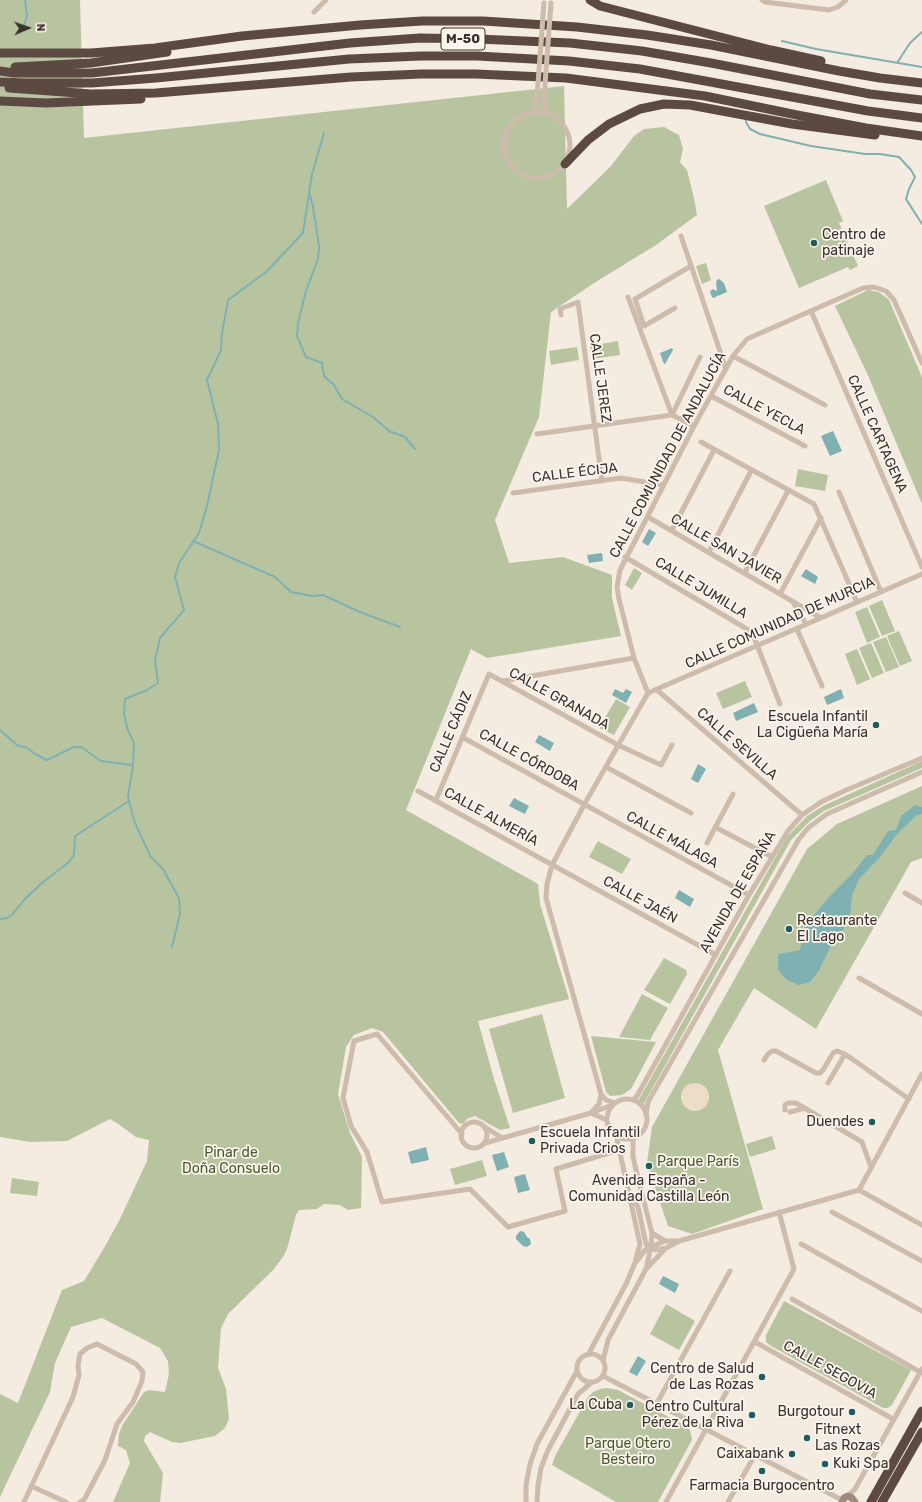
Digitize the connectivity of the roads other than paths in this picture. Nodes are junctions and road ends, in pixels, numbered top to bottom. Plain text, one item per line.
1 (326, 0) edge
2 (590, 0) edge
3 (762, 0) edge
4 (846, 0) edge
5 (544, 2) edge
6 (552, 2) edge
7 (314, 12) dead end
8 (268, 34) junction
9 (0, 53) edge
10 (0, 67) edge
11 (0, 71) edge
12 (0, 82) edge
13 (922, 82) edge
14 (0, 88) edge
15 (228, 88) junction
16 (922, 100) edge
17 (0, 101) edge
18 (535, 111) junction
19 (547, 112) junction
20 (922, 118) edge
21 (922, 136) edge
22 (922, 141) edge
23 (564, 164) junction
24 (681, 236) dead end
25 (691, 266) junction
26 (628, 297) dead end
27 (675, 308) dead end
28 (811, 311) junction
29 (561, 315) dead end
30 (733, 356) junction
31 (700, 357) dead end
32 (922, 362) edge
33 (726, 369) junction
34 (711, 396) junction
35 (825, 405) dead end
36 (672, 415) junction
37 (594, 425) junction
38 (694, 426) junction
39 (537, 434) dead end
40 (700, 442) dead end
41 (805, 446) dead end
42 (714, 450) junction
43 (752, 471) junction
44 (602, 481) junction
45 (663, 485) junction
46 (788, 491) junction
47 (839, 492) dead end
48 (513, 493) dead end
49 (648, 517) junction
50 (821, 518) junction
51 (672, 530) junction
52 (709, 552) junction
53 (626, 557) junction
54 (922, 567) edge
55 (745, 572) junction
56 (922, 574) edge
57 (881, 592) junction
58 (780, 594) junction
59 (792, 601) junction
60 (858, 602) junction
61 (821, 618) junction
62 (806, 624) junction
63 (797, 629) junction
64 (757, 645) junction
65 (634, 658) junction
66 (489, 674) joint
67 (503, 681) junction
68 (822, 686) dead end
69 (657, 690) junction
70 (648, 693) junction
71 (780, 704) dead end
72 (462, 737) junction
73 (618, 745) junction
74 (672, 745) dead end
75 (922, 758) edge
76 (606, 767) junction
77 (922, 772) edge
78 (418, 791) dead end
79 (733, 794) dead end
80 (436, 800) junction
81 (584, 805) junction
82 (690, 813) dead end
83 (802, 815) junction
84 (716, 827) junction
85 (707, 843) dead end
86 (772, 857) junction
87 (552, 865) junction
88 (904, 893) dead end
89 (749, 895) junction
90 (922, 903) edge
91 (716, 955) junction
92 (859, 978) dead end
93 (922, 1014) edge
94 (845, 1054) junction
95 (764, 1060) dead end
96 (922, 1074) edge
97 (828, 1083) dead end
98 (601, 1094) junction
99 (909, 1099) junction
100 (633, 1100) junction
101 (614, 1104) junction
102 (805, 1108) junction
103 (591, 1113) junction
104 (646, 1115) junction
105 (607, 1120) junction
106 (483, 1126) junction
107 (462, 1134) junction
108 (616, 1135) junction
109 (633, 1137) junction
110 (502, 1138) junction
111 (485, 1143) junction
112 (619, 1150) junction
113 (871, 1167) junction
114 (629, 1190) junction
115 (859, 1190) junction
116 (779, 1212) junction
117 (832, 1212) dead end
118 (922, 1225) edge
119 (652, 1233) junction
120 (665, 1241) junction
121 (680, 1241) junction
122 (801, 1244) dead end
123 (651, 1247) junction
124 (666, 1248) junction
125 (922, 1261) edge
126 (635, 1264) junction
127 (646, 1269) junction
128 (730, 1271) dead end
129 (792, 1299) dead end
130 (922, 1311) edge
131 (755, 1342) junction
132 (588, 1355) junction
133 (603, 1361) junction
134 (921, 1370) edge
135 (577, 1371) junction
136 (603, 1376) junction
137 (592, 1382) junction
138 (657, 1403) junction
139 (922, 1411) edge
140 (893, 1419) junction
141 (706, 1430) junction
142 (922, 1432) edge
143 (755, 1455) junction
144 (31, 1486) junction
145 (844, 1500) edge
146 (24, 1502) edge
147 (66, 1502) edge
148 (80, 1502) edge
149 (526, 1502) edge
150 (537, 1502) edge
151 (666, 1502) edge
152 (728, 1502) edge
153 (855, 1502) edge
154 (871, 1502) edge
155 (882, 1502) edge

1 - 7 street
2 - 13 highway
3 - 4 street
5 - 18 street, bridge
6 - 19 street, bridge
8 - 9 highway
8 - 10 highway
8 - 13 highway
11 - 16 highway, M-50
12 - 20 highway, M-50
14 - 15 highway
15 - 17 highway
15 - 21 highway
18 - 19 street
18 - 23 street
19 - 23 street
22 - 23 highway
24 - 25 street
25 - 27 street
25 - 33 street
26 - 36 street
28 - 30 street, CALLE COMUNIDAD DE ANDALUCÍA
28 - 32 street, CALLE COMUNIDAD DE ANDALUCÍA
28 - 54 street, CALLE CARTAGENA
29 - 37 street, CALLE JEREZ
30 - 33 street, CALLE COMUNIDAD DE ANDALUCÍA
30 - 35 street
31 - 36 street
33 - 34 street, CALLE COMUNIDAD DE ANDALUCÍA
34 - 38 street, CALLE COMUNIDAD DE ANDALUCÍA
34 - 41 street, CALLE YECLA
36 - 37 street
36 - 38 street
37 - 39 street
37 - 44 street, CALLE JEREZ
38 - 45 street, CALLE COMUNIDAD DE ANDALUCÍA
40 - 42 street
42 - 43 street
42 - 51 street
43 - 46 street
43 - 52 street
44 - 45 street, CALLE ÉCIJA
44 - 48 street, CALLE ÉCIJA
45 - 49 street, CALLE COMUNIDAD DE ANDALUCÍA
46 - 50 street
46 - 55 street
47 - 57 street
49 - 51 street, CALLE SAN JAVIER
49 - 53 street, CALLE COMUNIDAD DE ANDALUCÍA
50 - 58 street
50 - 60 street
51 - 52 street, CALLE SAN JAVIER
52 - 55 street, CALLE SAN JAVIER
53 - 64 street, CALLE JUMILLA
53 - 65 street, CALLE COMUNIDAD DE ANDALUCÍA
55 - 58 street, CALLE SAN JAVIER
56 - 57 street, CALLE COMUNIDAD DE MURCIA
57 - 60 street, CALLE COMUNIDAD DE MURCIA
58 - 59 street, CALLE SAN JAVIER
59 - 61 street, CALLE SAN JAVIER
59 - 62 street, CALLE SAN JAVIER
60 - 61 street, CALLE COMUNIDAD DE MURCIA
61 - 62 street, CALLE COMUNIDAD DE MURCIA
62 - 63 street, CALLE COMUNIDAD DE MURCIA
63 - 64 street, CALLE COMUNIDAD DE MURCIA
63 - 68 street
64 - 69 street, CALLE COMUNIDAD DE MURCIA
64 - 71 street, CALLE JUMILLA
65 - 67 street
65 - 70 street, CALLE COMUNIDAD DE ANDALUCÍA
66 - 67 street, CALLE GRANADA
66 - 72 street, CALLE CÁDIZ
67 - 73 street, CALLE GRANADA
69 - 70 street, CALLE COMUNIDAD DE MURCIA
69 - 83 street, CALLE SEVILLA
70 - 73 street
72 - 80 street, CALLE CÁDIZ
72 - 81 street, CALLE CÓRDOBA
73 - 74 street, CALLE GRANADA
73 - 76 street
75 - 83 street, AVENIDA DE ESPAÑA
76 - 81 street
76 - 82 street
77 - 104 street, AVENIDA DE ESPAÑA
78 - 80 street, CALLE ALMERÍA
79 - 84 street
80 - 87 street, CALLE ALMERÍA
81 - 87 street
81 - 89 street, CALLE MÁLAGA
83 - 86 street, AVENIDA DE ESPAÑA
84 - 85 street
84 - 86 street
86 - 89 street, AVENIDA DE ESPAÑA
87 - 91 street, CALLE JAÉN
87 - 98 street
88 - 90 street
89 - 91 street, AVENIDA DE ESPAÑA
91 - 100 street, AVENIDA DE ESPAÑA
92 - 93 street
94 - 95 street
94 - 97 street
94 - 99 street
96 - 99 street
98 - 101 street
98 - 103 street
99 - 113 street
100 - 101 street
100 - 104 street
101 - 103 street
101 - 105 street
102 - 102 street
102 - 113 street
103 - 105 street
103 - 110 street
104 - 109 street
105 - 108 street
106 - 107 street
106 - 110 street
106 - 111 street
107 - 111 street
107 - 112 street
108 - 109 street
108 - 112 street
109 - 119 street
110 - 111 street
112 - 114 street
113 - 115 street
114 - 123 street
114 - 126 street
115 - 116 street
115 - 118 street
116 - 121 street
116 - 131 street
117 - 125 street
119 - 120 street
119 - 123 street
120 - 121 street
120 - 123 street
121 - 124 street
122 - 130 street
123 - 124 street
123 - 126 street
123 - 127 street
124 - 127 street
126 - 132 street
127 - 133 street
128 - 138 street
129 - 134 street
131 - 140 street, CALLE SEGOVIA
131 - 141 street
132 - 133 street
132 - 135 street
133 - 136 street
134 - 140 street
135 - 137 street
135 - 149 street
136 - 137 street
136 - 138 street
137 - 150 street
138 - 141 street
139 - 154 highway
140 - 145 street
141 - 143 street
141 - 151 street
142 - 155 highway
143 - 145 street
143 - 152 street
144 - 146 street
144 - 147 street
144 - 148 street
145 - 153 street

